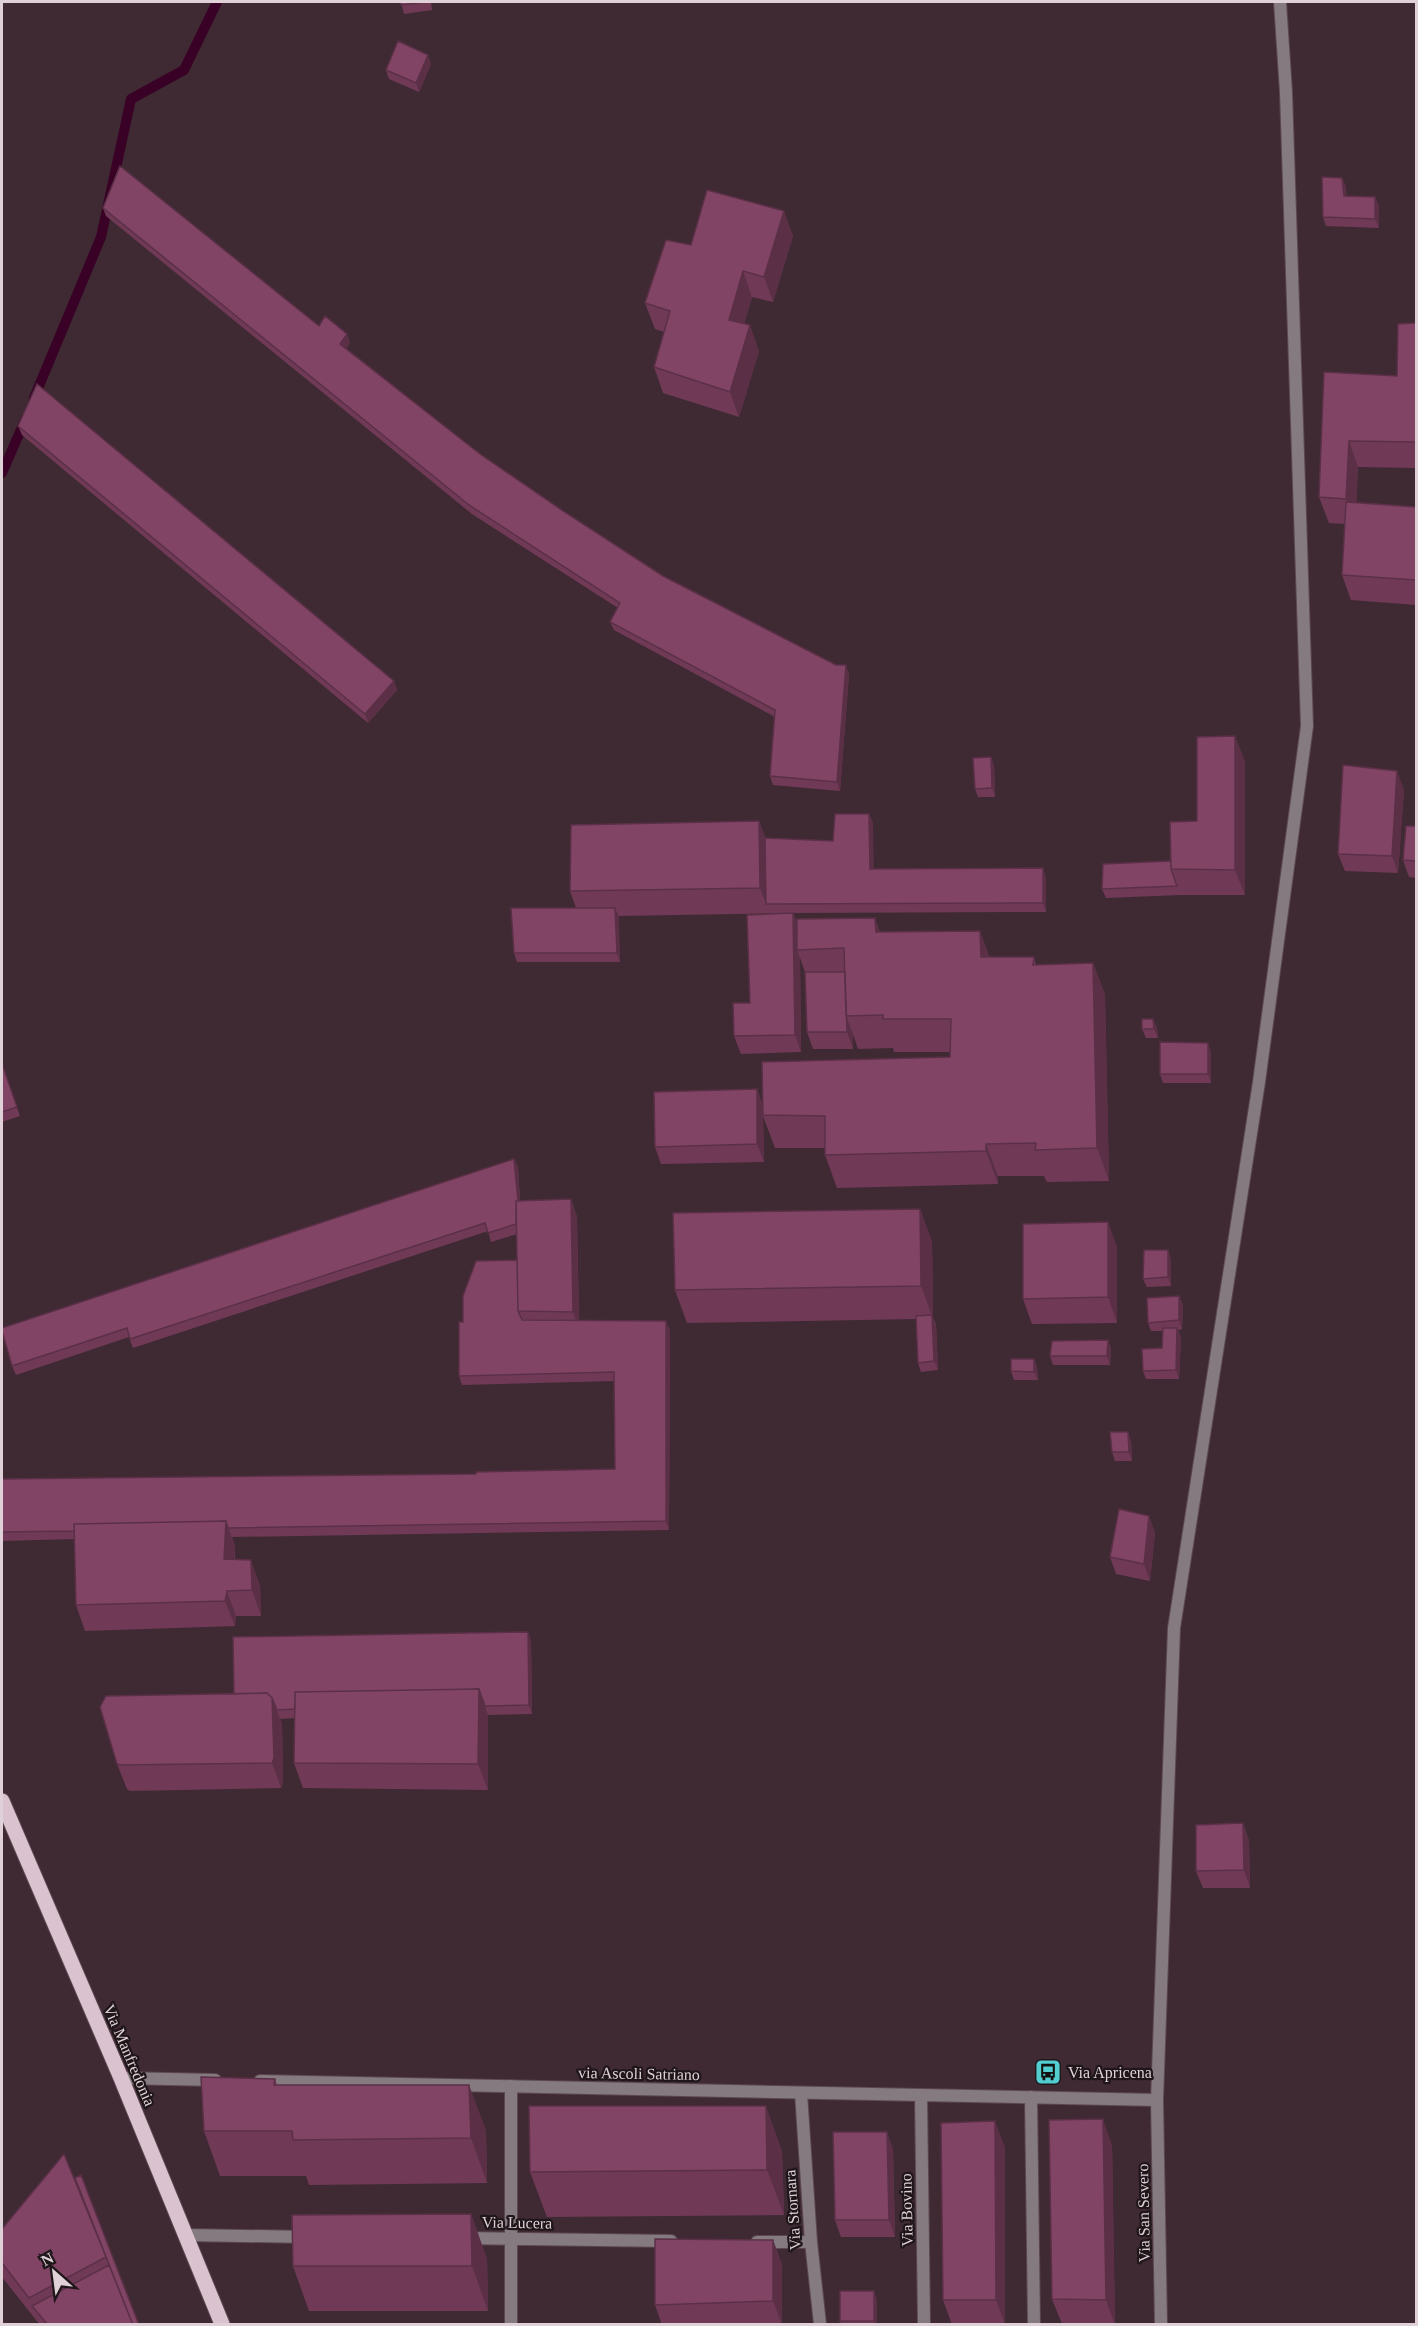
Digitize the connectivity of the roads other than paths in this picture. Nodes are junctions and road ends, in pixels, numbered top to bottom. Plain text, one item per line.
1 (1280, 2) edge
2 (2, 1801) edge
3 (121, 2078) junction
4 (227, 2080) edge
5 (251, 2080) edge
6 (511, 2086) junction
7 (801, 2093) junction
8 (921, 2095) junction
9 (1031, 2097) junction
10 (1157, 2100) junction
11 (186, 2235) junction
12 (325, 2237) edge
13 (453, 2238) edge
14 (511, 2239) junction
15 (679, 2241) edge
16 (739, 2241) edge
17 (811, 2242) junction
18 (222, 2325) edge
19 (512, 2325) edge
20 (820, 2325) edge
21 (924, 2325) edge
22 (1034, 2325) edge
23 (1161, 2325) edge

1 - 10 street, Via San Severo
2 - 3 main road, Via Manfredonia
3 - 4 street
3 - 11 main road, Via Manfredonia
5 - 6 street, via Ascoli Satriano
6 - 7 street, via Ascoli Satriano
6 - 14 street
7 - 8 street, via Ascoli Satriano
7 - 17 street, Via Stornara
8 - 9 street, via Ascoli Satriano
8 - 21 street, Via Bovino
9 - 10 street, via Ascoli Satriano
9 - 22 street
10 - 23 street, Via San Severo
11 - 12 street
11 - 18 main road, Via Manfredonia
13 - 14 street, Via Lucera
14 - 15 street, Via Lucera
14 - 19 street
16 - 17 street
17 - 20 street, Via Stornara

